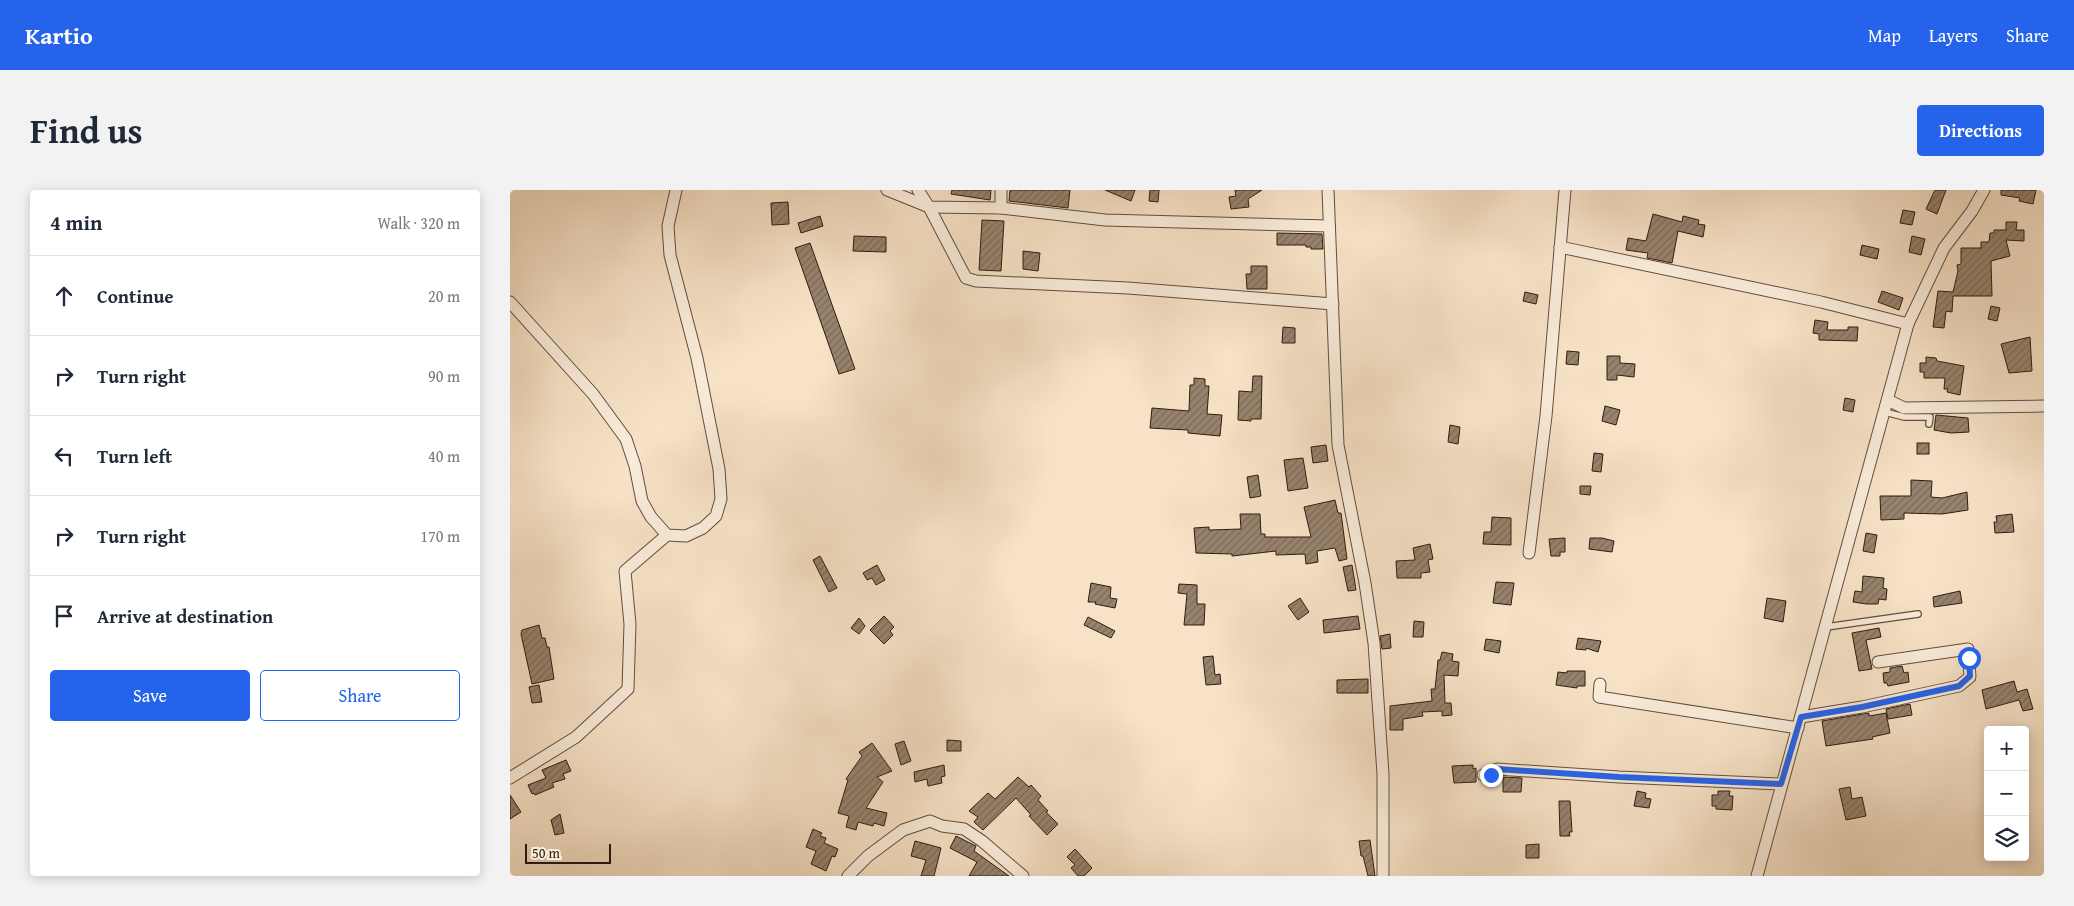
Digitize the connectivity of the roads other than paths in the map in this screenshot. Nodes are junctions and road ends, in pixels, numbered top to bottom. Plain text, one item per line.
1 (676, 190) edge
2 (887, 190) edge
3 (918, 190) edge
4 (1001, 190) edge
5 (1328, 190) edge
6 (1565, 190) edge
7 (1984, 190) edge
8 (929, 207) junction
9 (1001, 208) junction
10 (1330, 226) junction
11 (1560, 247) junction
12 (510, 302) edge
13 (1333, 304) junction
14 (1908, 324) junction
15 (1886, 406) junction
16 (2044, 406) edge
17 (1930, 424) dead end
18 (667, 535) junction
19 (1529, 553) dead end
20 (1918, 614) dead end
21 (1826, 627) junction
22 (1878, 662) dead end
23 (1600, 684) dead end
24 (1799, 723) junction
25 (1483, 775) dead end
26 (510, 778) edge
27 (1781, 784) junction
28 (848, 876) edge
29 (1023, 876) edge
30 (1383, 876) edge
31 (1757, 876) edge

1 - 18 street
2 - 8 street
3 - 8 street
4 - 9 street
5 - 10 street
6 - 11 street
7 - 14 street
8 - 9 street
8 - 13 street
9 - 10 street
10 - 13 street
11 - 14 street
11 - 19 street
12 - 18 street
13 - 30 street
14 - 15 street
15 - 16 street
15 - 17 lane
15 - 21 street
18 - 26 street
20 - 21 lane
21 - 24 street
22 - 24 street
23 - 24 street
24 - 27 street
25 - 27 street
27 - 31 street
28 - 29 street

